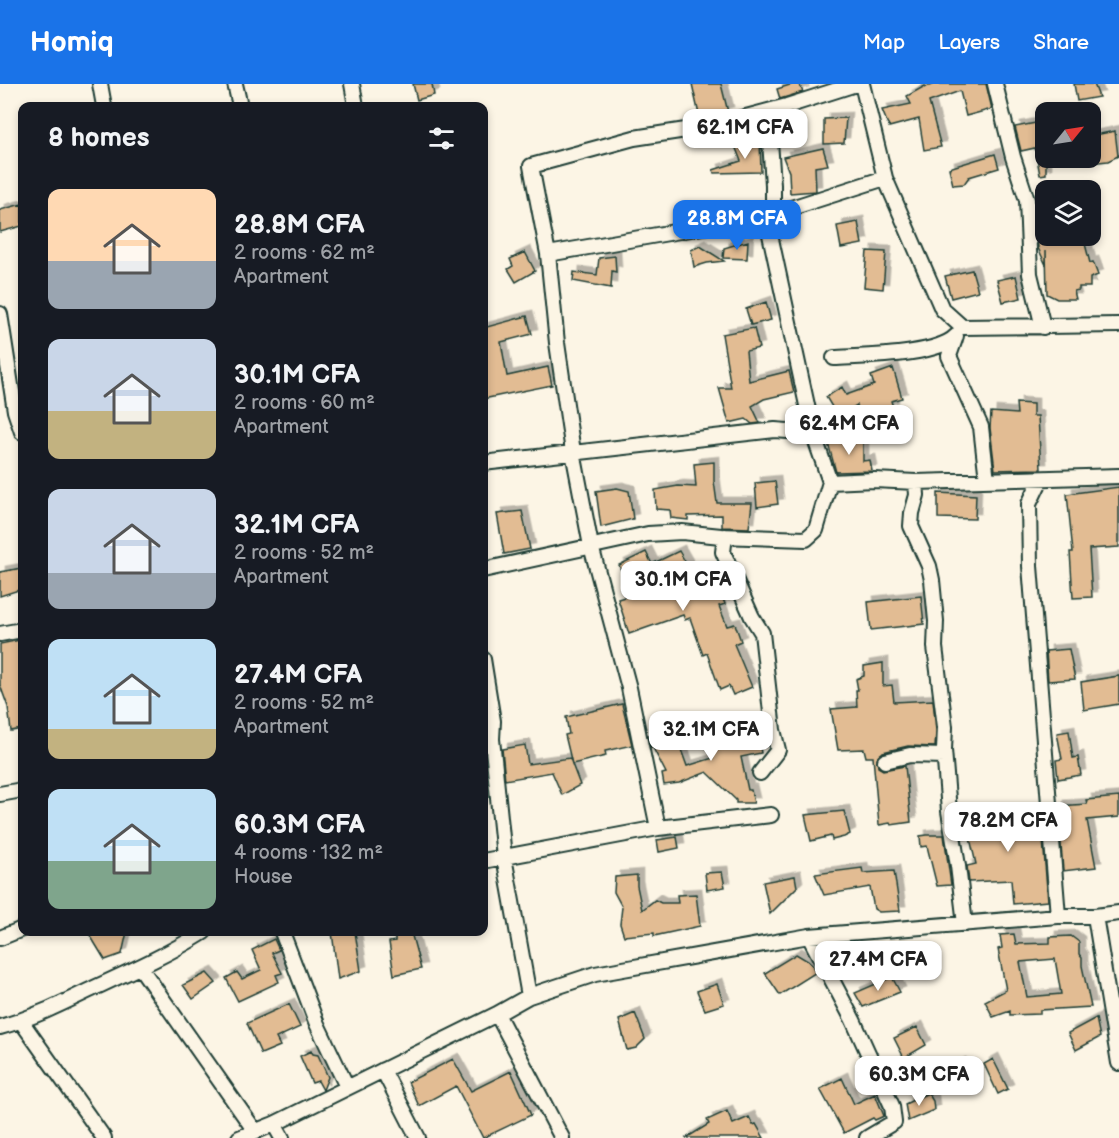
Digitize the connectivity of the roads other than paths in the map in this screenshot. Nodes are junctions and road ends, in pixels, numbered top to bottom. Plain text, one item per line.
1 (100, 84) edge
2 (235, 84) edge
3 (352, 84) edge
4 (856, 84) edge
5 (862, 84) edge
6 (995, 84) edge
7 (103, 102) edge
8 (239, 102) edge
9 (355, 102) edge
10 (768, 111) junction
11 (885, 178) junction
12 (770, 215) junction
13 (548, 254) junction
14 (0, 314) edge
15 (1119, 325) edge
16 (1043, 327) junction
17 (959, 333) junction
18 (834, 358) dead end
19 (18, 420) edge
20 (813, 433) junction
21 (573, 452) junction
22 (488, 462) edge
23 (1119, 476) edge
24 (1041, 479) junction
25 (987, 480) junction
26 (830, 482) junction
27 (916, 482) junction
28 (725, 536) junction
29 (591, 546) junction
30 (488, 569) edge
31 (18, 631) edge
32 (0, 634) edge
33 (488, 722) edge
34 (944, 756) junction
35 (885, 761) dead end
36 (760, 773) dead end
37 (18, 791) edge
38 (0, 794) edge
39 (771, 815) dead end
40 (658, 828) junction
41 (504, 857) junction
42 (488, 860) edge
43 (1119, 913) edge
44 (1059, 916) junction
45 (1095, 916) junction
46 (965, 924) junction
47 (18, 931) edge
48 (197, 936) edge
49 (284, 936) edge
50 (809, 936) junction
51 (0, 938) edge
52 (140, 967) junction
53 (529, 996) junction
54 (497, 1014) junction
55 (21, 1021) junction
56 (0, 1027) edge
57 (1119, 1063) edge
58 (383, 1070) junction
59 (347, 1088) junction
60 (273, 1124) junction
61 (255, 1131) junction
62 (104, 1138) edge
63 (239, 1138) edge
64 (282, 1138) edge
65 (418, 1138) edge
66 (562, 1138) edge
67 (867, 1138) edge

1 - 7 street
2 - 8 street
3 - 9 street
4 - 10 street
5 - 11 street
6 - 16 street
10 - 12 street
10 - 13 street
11 - 12 street
11 - 17 street
12 - 13 street
12 - 20 street
13 - 21 street
14 - 19 street
15 - 16 street
16 - 17 street
17 - 18 street
17 - 25 street
20 - 21 street
20 - 26 street
21 - 22 street
21 - 29 street
23 - 24 street
24 - 25 street
24 - 44 street
25 - 27 street
26 - 27 street
26 - 28 street
27 - 34 street
28 - 29 street
28 - 36 street
29 - 30 street
29 - 40 street
31 - 32 street
33 - 41 street
34 - 35 street
34 - 46 street
37 - 38 street
39 - 40 street
40 - 41 street
41 - 42 street
41 - 53 street
43 - 45 street
44 - 45 street
44 - 46 street
45 - 57 street
46 - 50 street
47 - 51 street
48 - 52 street
49 - 59 street
50 - 53 street
50 - 67 street
52 - 55 street
52 - 61 street
53 - 54 street
54 - 58 street
54 - 66 street
55 - 56 street
55 - 62 street
58 - 59 street
58 - 65 street
59 - 60 street
60 - 61 street
60 - 64 street
61 - 63 street

